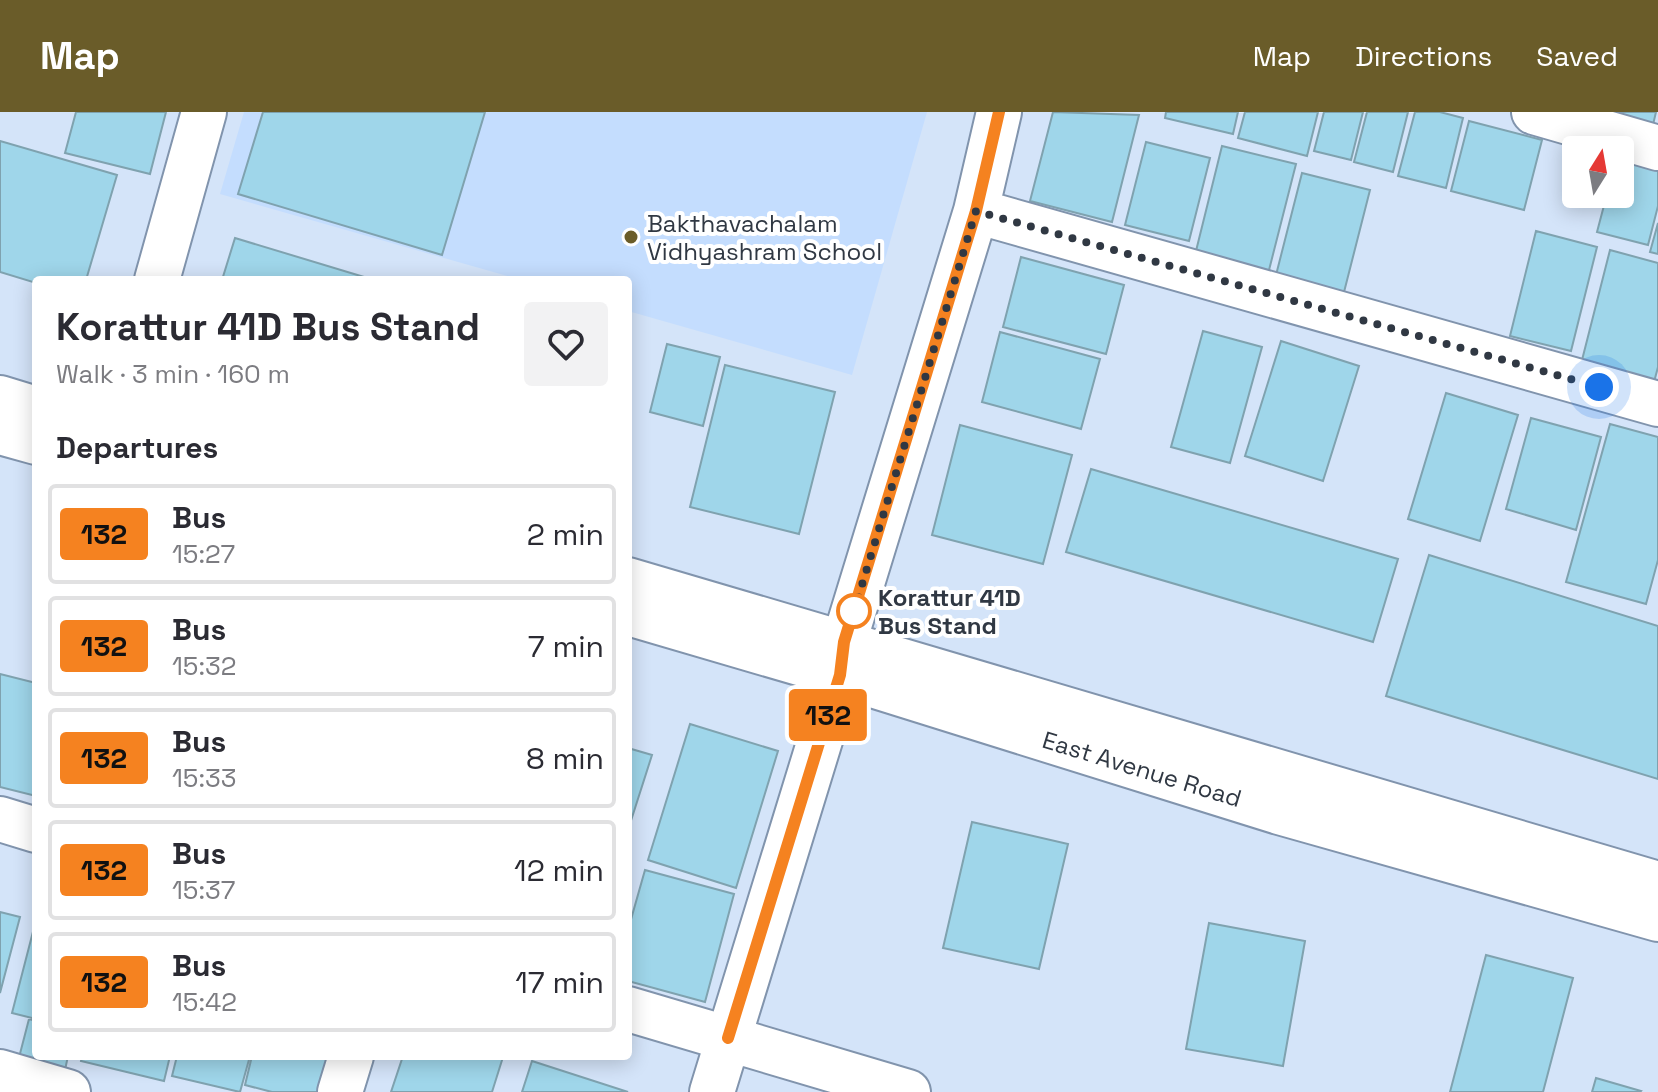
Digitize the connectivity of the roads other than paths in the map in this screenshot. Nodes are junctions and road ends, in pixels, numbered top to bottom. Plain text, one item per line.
1 (204, 112) edge
2 (999, 112) edge
3 (1534, 112) edge
4 (1658, 148) edge
5 (976, 211) junction
6 (158, 276) edge
7 (0, 398) edge
8 (1658, 404) edge
9 (32, 408) edge
10 (0, 432) edge
11 (32, 441) edge
12 (632, 581) edge
13 (632, 614) edge
14 (842, 658) junction
15 (0, 819) edge
16 (32, 829) edge
17 (1658, 884) edge
18 (1658, 919) edge
19 (632, 1010) edge
20 (728, 1038) junction
21 (350, 1060) edge
22 (0, 1072) edge
23 (68, 1092) edge
24 (340, 1092) edge
25 (712, 1092) edge
26 (908, 1092) edge

1 - 6 street
2 - 5 street
3 - 4 street
5 - 8 street
5 - 14 street
7 - 9 street
10 - 11 street
12 - 14 street, East Avenue Road
13 - 14 street, East Avenue Road
14 - 17 street, East Avenue Road
14 - 18 street, East Avenue Road
14 - 20 street
15 - 16 street
19 - 20 street
20 - 25 street
20 - 26 street
21 - 24 street
22 - 23 street

